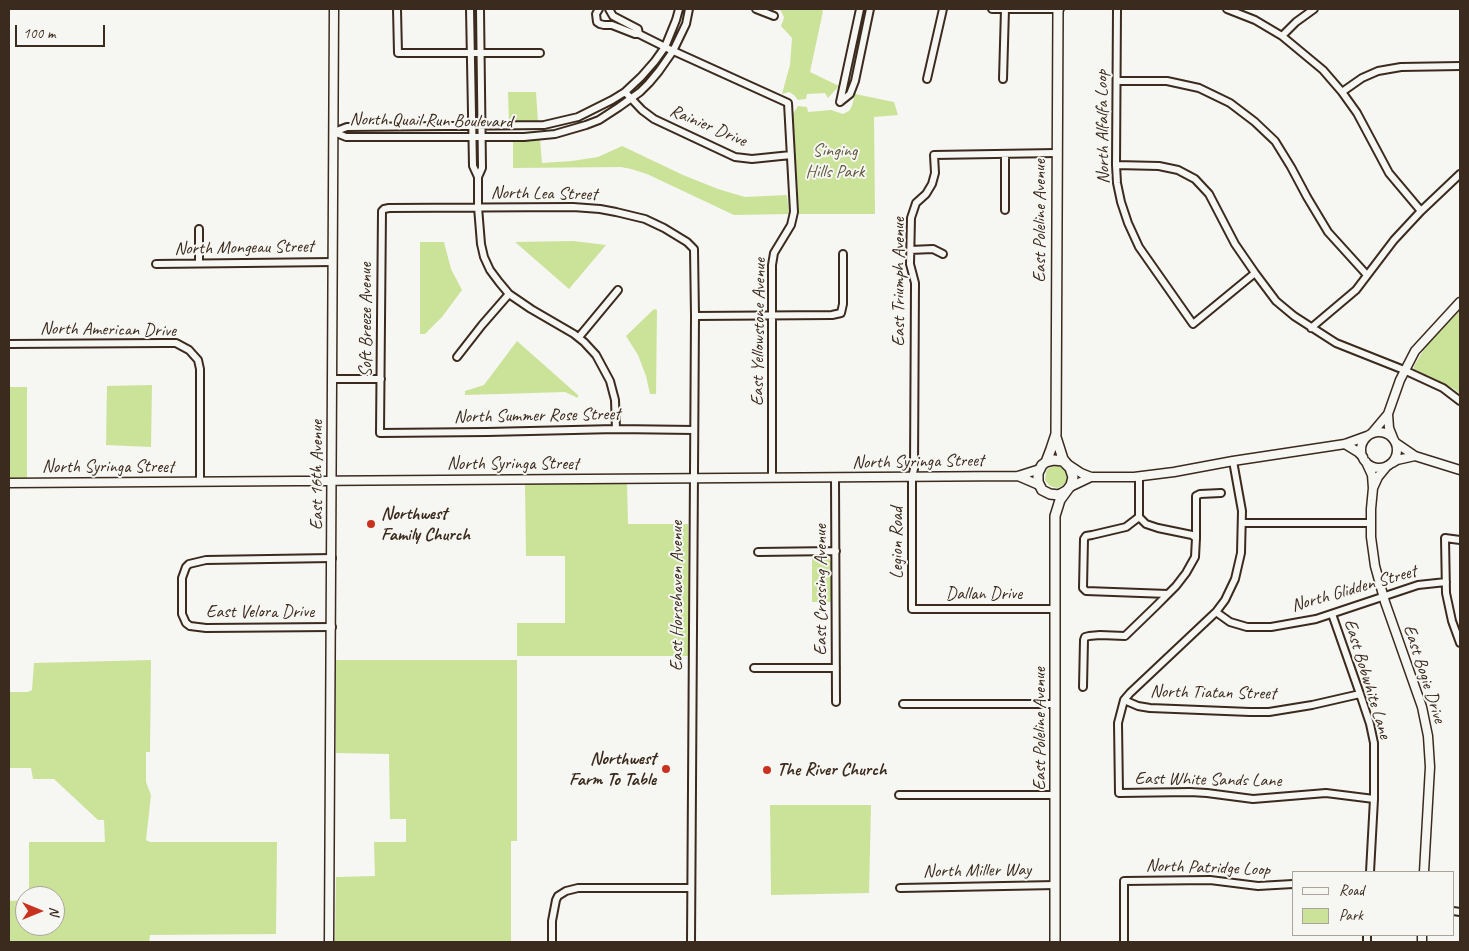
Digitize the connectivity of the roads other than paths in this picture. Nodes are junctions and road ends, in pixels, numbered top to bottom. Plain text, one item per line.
1 (334, 9) edge
2 (397, 9) edge
3 (470, 9) edge
4 (480, 9) edge
5 (599, 9) edge
6 (679, 9) edge
7 (689, 9) edge
8 (756, 9) edge
9 (860, 9) edge
10 (870, 9) edge
11 (942, 9) edge
12 (992, 9) edge
13 (1005, 9) edge
14 (1058, 9) edge
15 (1117, 9) edge
16 (1227, 9) edge
17 (1314, 9) edge
18 (610, 11) edge
19 (774, 16) dead end
20 (639, 34) junction
21 (1282, 36) junction
22 (665, 47) junction
23 (673, 50) junction
24 (470, 53) junction
25 (481, 53) junction
26 (540, 54) dead end
27 (1460, 66) edge
28 (927, 79) dead end
29 (1003, 79) dead end
30 (1117, 81) junction
31 (625, 92) junction
32 (1342, 92) junction
33 (632, 98) junction
34 (471, 126) junction
35 (483, 126) junction
36 (334, 132) junction
37 (472, 137) junction
38 (482, 137) junction
39 (1004, 154) junction
40 (1056, 154) junction
41 (791, 156) junction
42 (1116, 165) junction
43 (1460, 174) edge
44 (478, 178) junction
45 (478, 207) junction
46 (384, 209) joint
47 (1005, 210) dead end
48 (1421, 211) junction
49 (199, 228) dead end
50 (694, 249) joint
51 (910, 250) junction
52 (843, 254) dead end
53 (942, 254) dead end
54 (333, 262) junction
55 (199, 263) junction
56 (156, 264) dead end
57 (1255, 273) junction
58 (1367, 275) junction
59 (618, 290) dead end
60 (510, 294) junction
61 (1460, 302) edge
62 (694, 316) junction
63 (772, 316) junction
64 (1311, 328) junction
65 (578, 337) junction
66 (9, 344) edge
67 (457, 357) dead end
68 (1404, 370) junction
69 (332, 379) junction
70 (381, 379) junction
71 (1460, 401) edge
72 (1388, 414) junction
73 (616, 429) junction
74 (694, 430) junction
75 (380, 433) joint
76 (1056, 434) junction
77 (1370, 435) junction
78 (1394, 440) junction
79 (1345, 444) junction
80 (1415, 456) junction
81 (1365, 460) junction
82 (1233, 461) junction
83 (1067, 464) junction
84 (1390, 464) junction
85 (1043, 466) junction
86 (1460, 470) edge
87 (1018, 476) junction
88 (1139, 476) junction
89 (693, 477) junction
90 (772, 477) junction
91 (912, 477) junction
92 (1091, 477) junction
93 (835, 478) junction
94 (331, 480) junction
95 (200, 482) junction
96 (9, 483) edge
97 (1041, 487) junction
98 (1373, 488) junction
99 (1068, 489) junction
100 (1221, 493) dead end
101 (1055, 516) junction
102 (1139, 517) junction
103 (1242, 522) junction
104 (1371, 523) junction
105 (1196, 538) junction
106 (1460, 540) edge
107 (836, 551) junction
108 (758, 552) dead end
109 (332, 558) junction
110 (1446, 582) junction
111 (1168, 594) junction
112 (1383, 596) junction
113 (912, 609) joint
114 (1056, 609) junction
115 (1216, 612) junction
116 (1332, 614) junction
117 (332, 627) junction
118 (1460, 643) edge
119 (754, 668) dead end
120 (836, 668) junction
121 (1083, 687) dead end
122 (1360, 694) junction
123 (1124, 700) junction
124 (836, 702) dead end
125 (903, 704) dead end
126 (1056, 704) junction
127 (899, 795) dead end
128 (1056, 795) junction
129 (1374, 799) junction
130 (1370, 871) edge
131 (1424, 871) edge
132 (1292, 884) edge
133 (1056, 885) junction
134 (691, 888) junction
135 (900, 888) dead end
136 (330, 942) edge
137 (552, 942) edge
138 (691, 942) edge
139 (1055, 942) edge
140 (1124, 942) edge

1 - 36 street, East 16th Avenue
2 - 24 street
3 - 24 street
4 - 25 street
5 - 20 street
6 - 22 street, North Quail Run Boulevard
7 - 23 street, North Quail Run Boulevard
8 - 19 street
9 - 10 street
11 - 28 street
12 - 13 street
13 - 14 street
13 - 29 street
14 - 40 main road, East Poleline Avenue
15 - 30 street, North Alfalfa Loop
16 - 21 street
17 - 21 street
18 - 20 street
20 - 22 street
21 - 32 street
22 - 23 street
22 - 31 street, North Quail Run Boulevard
23 - 33 street, North Quail Run Boulevard
23 - 41 street, East Yellowstone Avenue
24 - 25 street
24 - 34 street
25 - 26 street
25 - 35 street
27 - 32 street
30 - 42 street, North Alfalfa Loop
30 - 58 street
31 - 33 street, Rainier Drive
31 - 35 street, North Quail Run Boulevard
32 - 48 street
33 - 38 street, North Quail Run Boulevard
33 - 41 street, Rainier Drive
34 - 35 street, North Quail Run Boulevard
34 - 36 street, North Quail Run Boulevard
34 - 37 street
35 - 38 street
36 - 37 street, North Quail Run Boulevard
36 - 54 street, East 16th Avenue
37 - 38 street, North Quail Run Boulevard
37 - 44 street
38 - 44 street
39 - 40 street, East Triumph Avenue
39 - 47 street
39 - 51 street, East Triumph Avenue
40 - 76 main road, East Poleline Avenue
41 - 63 street, East Yellowstone Avenue
42 - 57 street
42 - 57 street, North Alfalfa Loop
43 - 48 street
44 - 45 street
45 - 46 street, North Lea Street
45 - 50 street, North Lea Street
45 - 60 street
46 - 70 street, Soft Breeze Avenue
48 - 58 street
49 - 55 street
50 - 62 street, East Horsehaven Avenue
51 - 53 street
51 - 91 street, East Triumph Avenue
52 - 63 street
54 - 55 street, North Mongeau Street
54 - 69 street, East 16th Avenue
55 - 56 street, North Mongeau Street
57 - 64 street
58 - 64 street
59 - 65 street
60 - 65 street
60 - 67 street
61 - 68 street
62 - 63 street
62 - 74 street, East Horsehaven Avenue
63 - 90 street, East Yellowstone Avenue
64 - 68 street
65 - 73 street
66 - 95 street, North American Drive
68 - 71 street
68 - 72 street
69 - 70 street
69 - 94 street, East 16th Avenue
70 - 75 street, Soft Breeze Avenue
72 - 77 street
72 - 78 street
73 - 74 street, North Summer Rose Street
73 - 75 street, North Summer Rose Street
74 - 89 street, East Horsehaven Avenue
76 - 83 main road, East Poleline Avenue
76 - 85 main road, East Poleline Avenue
77 - 78 street
77 - 79 street
77 - 81 street
78 - 80 street
78 - 84 street
79 - 81 street
79 - 82 street
80 - 84 street
80 - 86 street
81 - 84 street
81 - 98 street, East Bogie Drive
82 - 88 street
82 - 103 street
83 - 85 main road
83 - 92 street
83 - 99 main road
84 - 98 street, East Bogie Drive
85 - 87 street, North Syringa Street
85 - 97 main road
87 - 91 street, North Syringa Street
87 - 97 street, North Syringa Street
88 - 92 street
88 - 102 street
89 - 90 street, North Syringa Street
89 - 94 street, North Syringa Street
89 - 134 street, East Horsehaven Avenue
90 - 93 street, North Syringa Street
91 - 93 street, North Syringa Street
91 - 113 street, Legion Road
92 - 99 street
93 - 107 street, East Crossing Avenue
94 - 95 street, North Syringa Street
94 - 109 street, East 16th Avenue
95 - 96 street, North Syringa Street
97 - 99 main road
97 - 101 main road, East Poleline Avenue
98 - 104 street, East Bogie Drive
99 - 101 main road, East Poleline Avenue
100 - 105 street
101 - 114 main road, East Poleline Avenue
102 - 105 street
102 - 111 street
103 - 104 street
103 - 115 street
104 - 112 street, East Bogie Drive
105 - 111 street
106 - 110 street
107 - 108 street
107 - 120 street, East Crossing Avenue
109 - 117 street, East 16th Avenue
109 - 117 street, East Velora Drive
110 - 112 street, North Glidden Street
110 - 118 street
111 - 121 street
112 - 116 street, North Glidden Street
112 - 131 street, East Bogie Drive
113 - 114 street, Dallan Drive
114 - 126 main road, East Poleline Avenue
115 - 116 street, North Glidden Street
115 - 123 street
116 - 122 street, East Bobwhite Lane
117 - 136 street, East 16th Avenue
119 - 120 street
120 - 124 street, East Crossing Avenue
122 - 123 street, North Tiatan Street
122 - 129 street, East Bobwhite Lane
123 - 129 street, East White Sands Lane
125 - 126 street
126 - 128 main road, East Poleline Avenue
127 - 128 street
128 - 133 main road, East Poleline Avenue
129 - 130 street, East Bobwhite Lane
132 - 140 street, North Patridge Loop
133 - 135 street, North Miller Way
133 - 139 main road, East Poleline Avenue
134 - 137 street
134 - 138 street, East Horsehaven Avenue

